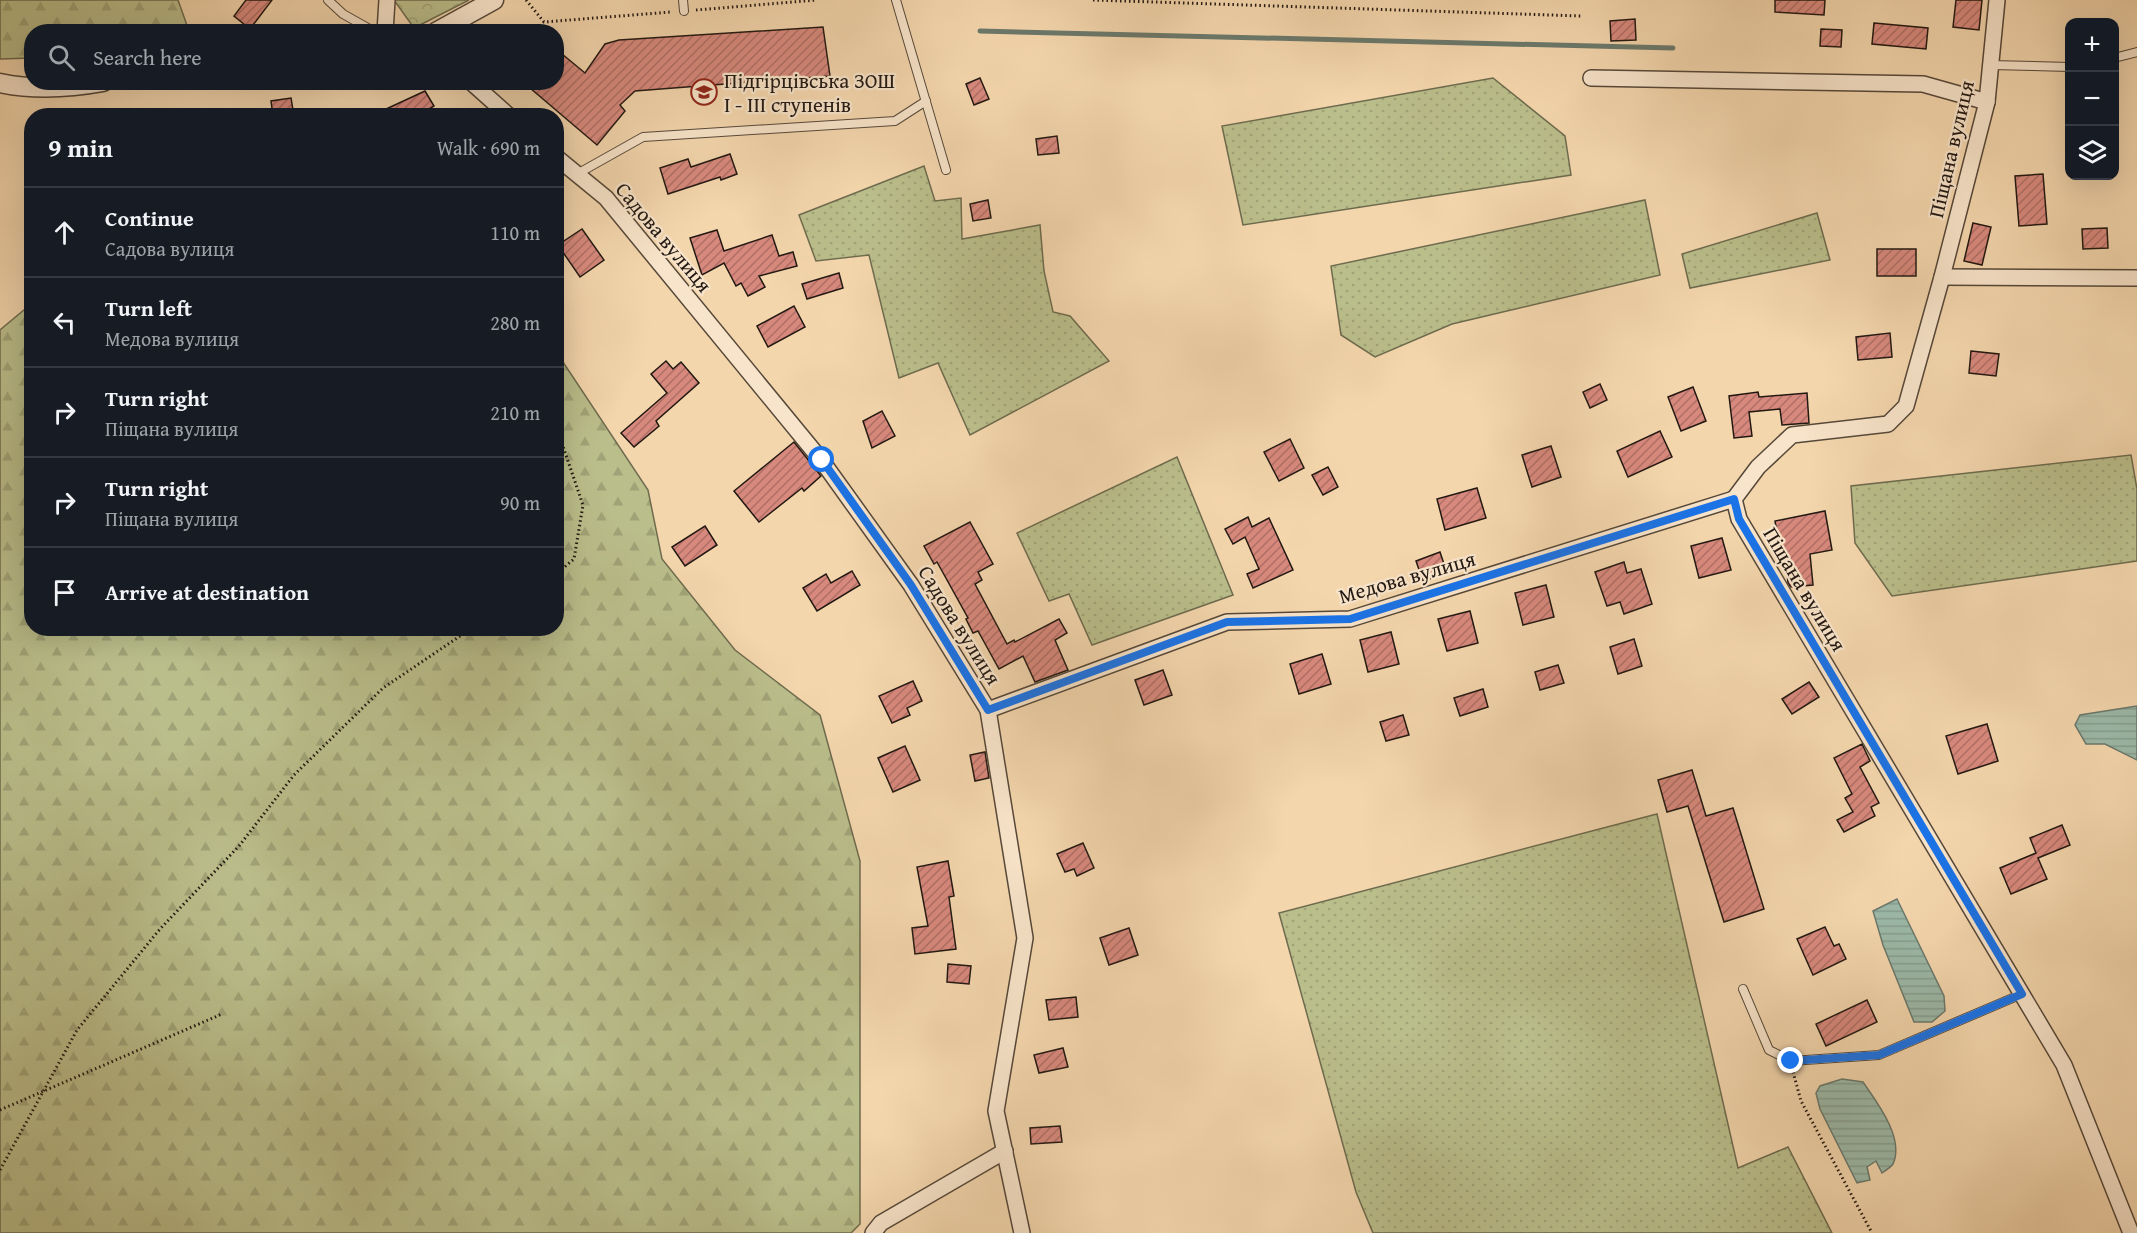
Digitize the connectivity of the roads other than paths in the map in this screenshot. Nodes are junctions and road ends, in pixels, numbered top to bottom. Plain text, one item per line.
1 (328, 0) edge
2 (387, 0) edge
3 (494, 0) edge
4 (683, 0) edge
5 (896, 0) edge
6 (1997, 0) edge
7 (684, 11) road end
8 (361, 24) edge
9 (386, 24) edge
10 (450, 24) edge
11 (2137, 52) edge
12 (2119, 57) edge
13 (1990, 65) junction
14 (2065, 67) edge
15 (1591, 78) dead end
16 (3, 86) edge
17 (24, 86) edge
18 (480, 90) edge
19 (926, 101) junction
20 (1987, 102) junction
21 (500, 108) edge
22 (564, 163) edge
23 (946, 170) dead end
24 (577, 174) junction
25 (1942, 277) junction
26 (2137, 278) edge
27 (1734, 499) junction
28 (988, 710) junction
29 (1743, 989) dead end
30 (2022, 994) junction
31 (1005, 1151) junction
32 (873, 1233) edge
33 (1022, 1233) edge
34 (2131, 1233) edge

1 - 8 lane
2 - 9 street
3 - 10 street
4 - 7 lane
5 - 19 lane
6 - 13 street, Піщана вулиця
11 - 12 lane
13 - 14 lane, Піщана вулиця
13 - 20 street, Піщана вулиця
15 - 20 street
16 - 17 street
18 - 21 street
19 - 23 lane
19 - 24 lane
20 - 25 street, Піщана вулиця
22 - 24 street, Садова вулиця
24 - 28 street, Садова вулиця
25 - 26 street
25 - 27 street, Піщана вулиця
27 - 28 street, Медова вулиця
27 - 30 street, Піщана вулиця
28 - 31 street, Садова вулиця
29 - 30 lane
30 - 34 street, Піщана вулиця
31 - 32 street
31 - 33 street, Садова вулиця

